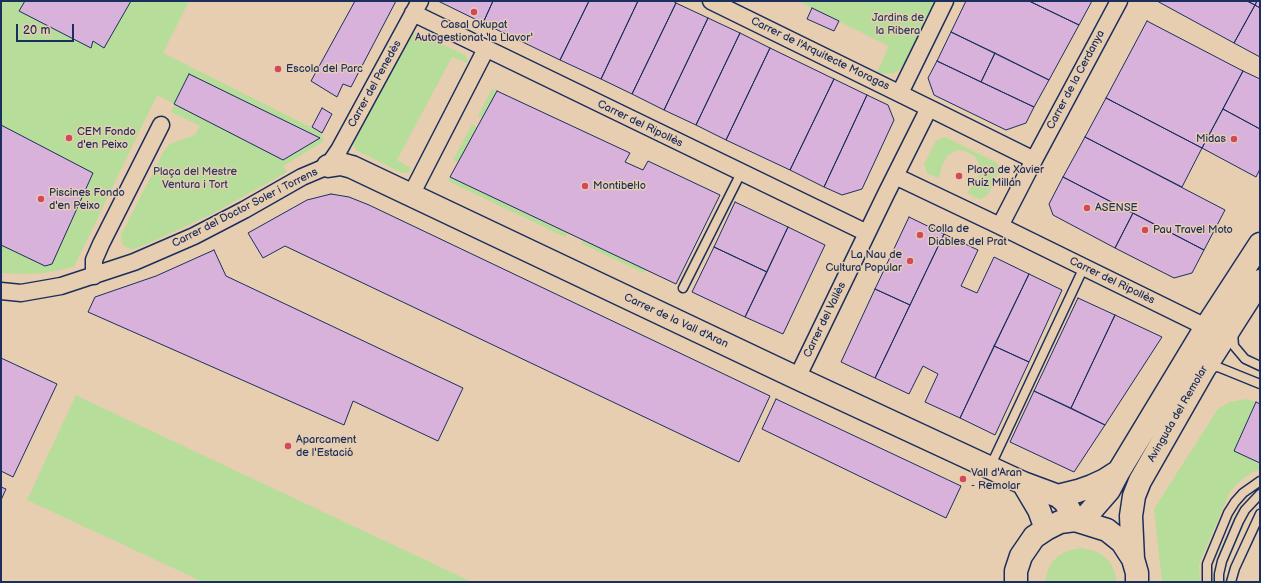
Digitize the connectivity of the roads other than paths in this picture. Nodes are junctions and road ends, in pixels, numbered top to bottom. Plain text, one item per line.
1 (711, 1) edge
2 (945, 1) edge
3 (1119, 1) edge
4 (416, 7) edge
5 (486, 49) junction
6 (900, 93) junction
7 (929, 108) junction
8 (161, 125) dead end
9 (1034, 160) junction
10 (328, 166) junction
11 (741, 173) junction
12 (895, 176) junction
13 (411, 195) junction
14 (1000, 226) junction
15 (867, 234) junction
16 (1260, 244) edge
17 (1084, 268) junction
18 (94, 276) junction
19 (1260, 281) edge
20 (683, 288) dead end
21 (1, 291) edge
22 (1222, 328) junction
23 (1260, 366) edge
24 (1204, 369) junction
25 (797, 378) junction
26 (1260, 384) edge
27 (990, 468) junction
28 (1119, 471) junction
29 (1260, 481) edge
30 (1023, 483) junction
31 (1260, 494) edge
32 (1058, 496) junction
33 (1260, 514) edge
34 (1079, 520) junction
35 (1046, 529) junction
36 (1133, 559) junction
37 (1013, 578) edge
38 (1138, 582) edge
39 (1207, 582) edge
40 (1219, 582) edge
41 (1231, 582) edge

1 - 6 street, Carrer de l'Arquitecte Moragas
2 - 6 street
3 - 9 street, Carrer de la Cerdanya
4 - 5 street, Carrer del Ripollès
4 - 10 street, Carrer del Penedès
5 - 11 street, Carrer del Ripollès
5 - 13 street
6 - 7 street, Carrer de l'Arquitecte Moragas
7 - 9 street
7 - 12 street
8 - 18 street
9 - 14 street
10 - 13 street, Carrer de la Vall d'Aran
10 - 18 street, Carrer del Doctor Soler i Torrens
11 - 15 street, Carrer del Ripollès
11 - 20 lane
12 - 14 street
12 - 15 street, Carrer del Vallès
13 - 25 street, Carrer de la Vall d'Aran
14 - 17 street, Carrer del Ripollès
15 - 25 street, Carrer del Vallès
16 - 22 street, Avinguda del Remolar
17 - 22 street, Carrer del Ripollès
17 - 27 lane
18 - 21 street, Carrer del Doctor Soler i Torrens
19 - 22 street, Avinguda del Remolar
22 - 23 lane
22 - 24 street, Avinguda del Remolar
22 - 28 street, Avinguda del Remolar
24 - 26 lane
24 - 36 street, Avinguda del Remolar
25 - 27 street, Carrer de la Vall d'Aran
27 - 30 street, Carrer de la Vall d'Aran
28 - 32 street, Avinguda del Remolar
28 - 34 street, Avinguda del Remolar
29 - 39 lane
30 - 32 street, Carrer de la Vall d'Aran
30 - 35 street
31 - 40 lane
32 - 34 street, Carrer de la Vall d'Aran
33 - 41 lane
34 - 35 street
34 - 36 street
35 - 37 street
36 - 38 street

